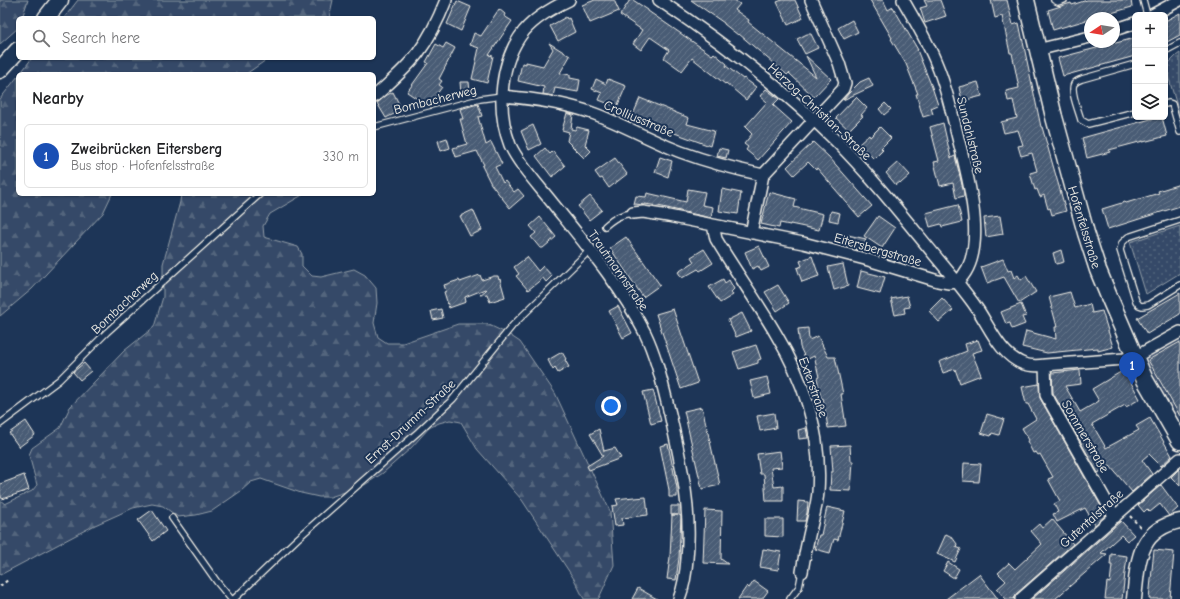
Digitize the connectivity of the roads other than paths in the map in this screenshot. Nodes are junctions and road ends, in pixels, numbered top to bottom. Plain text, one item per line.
1 (60, 0) edge
2 (446, 0) edge
3 (568, 0) edge
4 (659, 0) edge
5 (811, 0) edge
6 (903, 0) edge
7 (1026, 0) edge
8 (1054, 0) edge
9 (1064, 0) edge
10 (1143, 0) edge
11 (1180, 0) edge
12 (1146, 12) edge
13 (1158, 12) edge
14 (48, 16) edge
15 (1132, 24) edge
16 (1120, 28) edge
17 (1084, 38) edge
18 (1180, 43) edge
19 (1168, 49) edge
20 (1037, 50) junction
21 (16, 52) edge
22 (1132, 65) edge
23 (0, 70) edge
24 (376, 95) edge
25 (502, 96) junction
26 (1168, 103) edge
27 (1132, 113) edge
28 (813, 120) junction
29 (376, 126) edge
30 (1180, 132) edge
31 (763, 175) junction
32 (258, 196) edge
33 (633, 213) joint
34 (1180, 220) edge
35 (713, 225) junction
36 (605, 226) road end
37 (751, 233) junction
38 (588, 247) junction
39 (957, 282) junction
40 (1180, 285) edge
41 (1180, 332) edge
42 (1135, 357) junction
43 (1045, 365) junction
44 (0, 424) edge
45 (1180, 441) edge
46 (1180, 459) edge
47 (1115, 517) junction
48 (172, 518) dead end
49 (1180, 521) edge
50 (802, 572) joint
51 (231, 599) edge
52 (234, 599) edge
53 (679, 599) edge
54 (790, 599) edge
55 (1021, 599) edge
56 (1134, 599) edge

1 - 14 main road
2 - 24 street
3 - 25 street, Trautmannstraße
4 - 28 street, Herzog-Christian-Straße
5 - 28 street
6 - 39 street, Sundahlstraße
7 - 20 main road, Hofenfelsstraße
8 - 9 lane
10 - 12 lane
11 - 13 street
15 - 16 street
17 - 20 street
18 - 19 lane
20 - 42 main road, Hofenfelsstraße
21 - 23 main road
22 - 27 lane
25 - 29 lane, Bombacherweg
25 - 31 street, Crolliusstraße
25 - 38 street, Trautmannstraße
26 - 30 lane
28 - 31 street
28 - 39 street, Herzog-Christian-Straße
31 - 37 street
32 - 44 lane, Bombacherweg
33 - 35 street, Eitersbergstraße
33 - 36 lane, Eitersbergstraße
34 - 40 lane
35 - 37 street, Eitersbergstraße
35 - 50 street, Exterstraße
37 - 39 street, Eitersbergstraße
38 - 52 lane, Ernst-Drumm-Straße
38 - 53 street, Trautmannstraße
39 - 43 street
41 - 42 street
42 - 43 street
42 - 45 main road, Hofenfelsstraße
43 - 47 street, Sommerstraße
46 - 47 street, Gutentalstraße
47 - 55 street, Gutentalstraße
48 - 51 lane
49 - 56 street
50 - 54 lane, Exterstraße

